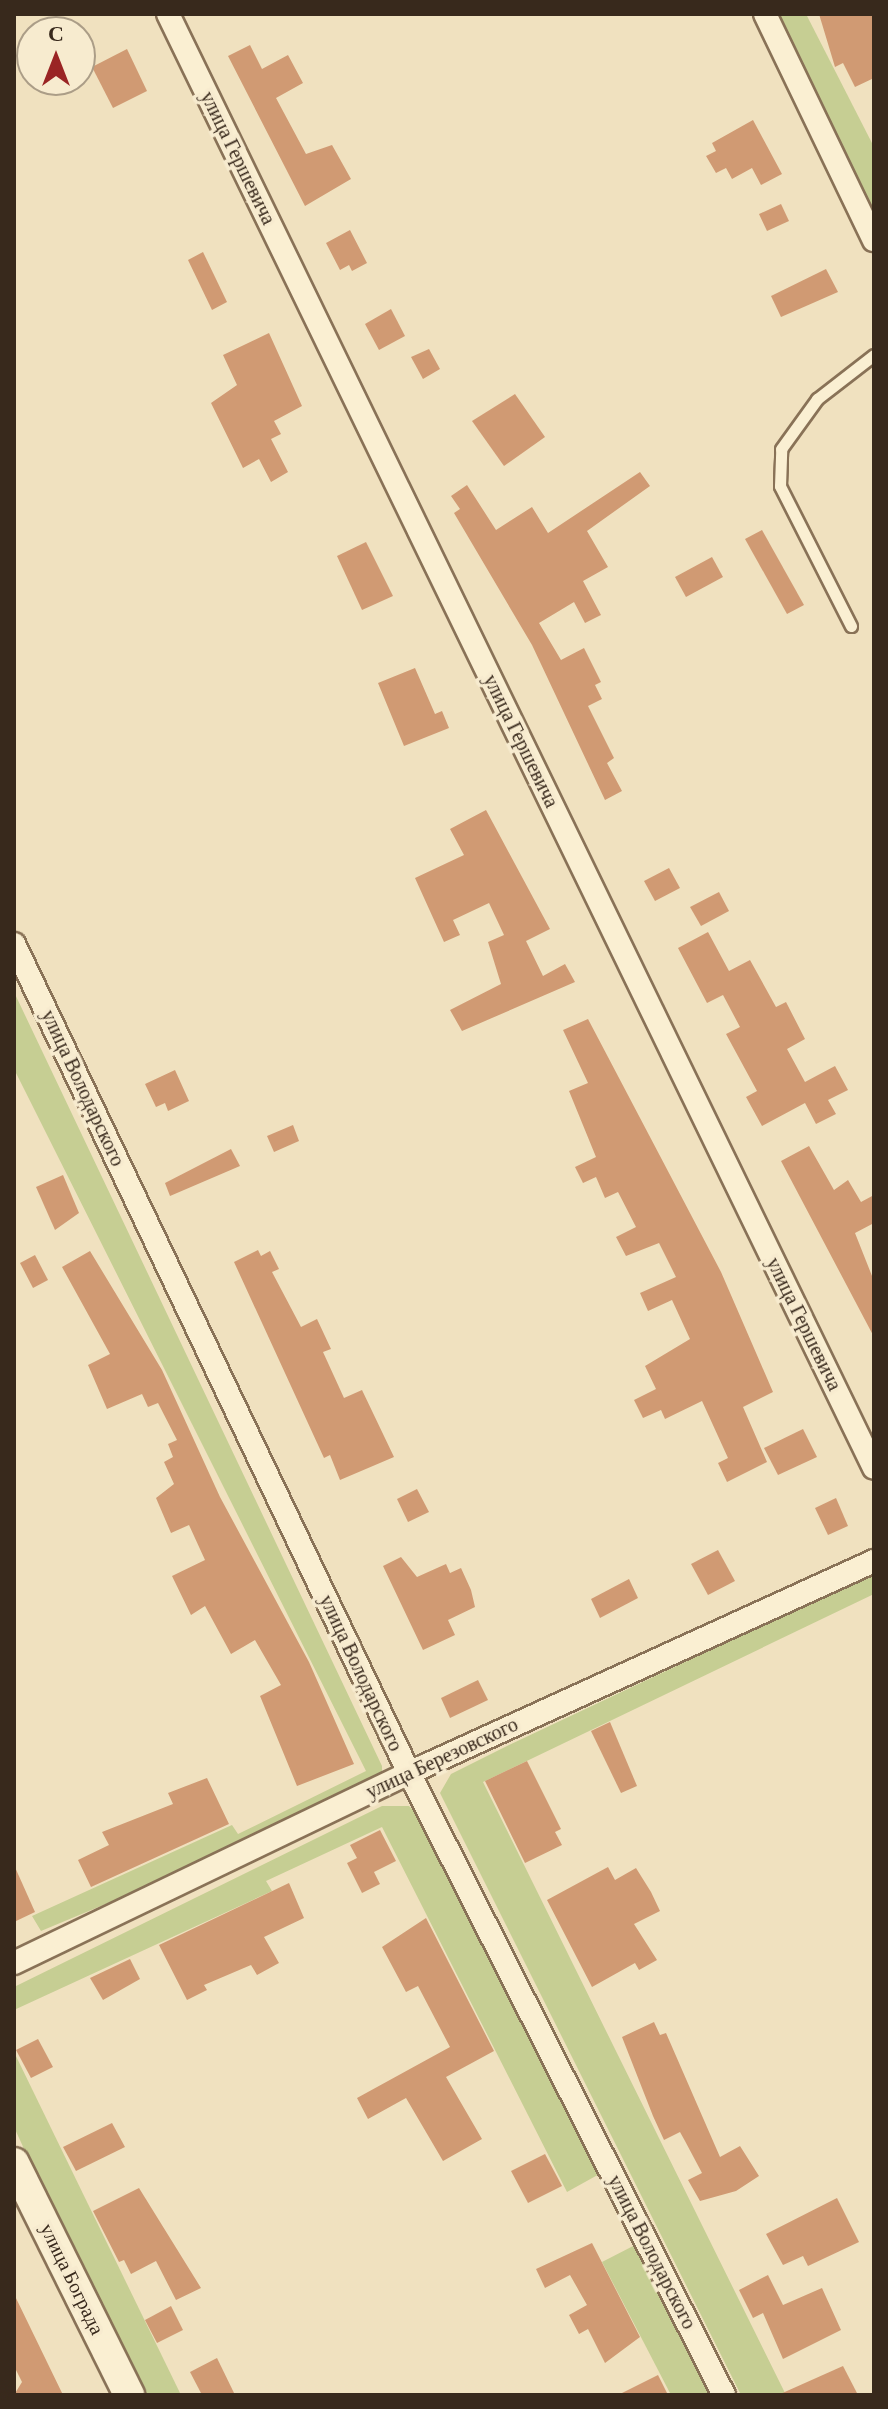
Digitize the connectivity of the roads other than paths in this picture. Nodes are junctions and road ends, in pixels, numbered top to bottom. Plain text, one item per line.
1 (168, 14) edge
2 (765, 14) edge
3 (874, 240) edge
4 (874, 355) edge
5 (851, 626) dead end
6 (14, 944) edge
7 (874, 1468) edge
8 (874, 1561) edge
9 (409, 1773) junction
10 (14, 1963) edge
11 (14, 2163) edge
12 (129, 2395) edge
13 (724, 2395) edge

1 - 7 street, улица Гершевича
2 - 3 street
4 - 5 lane
6 - 9 street, улица Володарского
8 - 9 street, улица Березовского
9 - 10 street, улица Березовского
9 - 13 street, улица Володарского
11 - 12 street, улица Бограда

